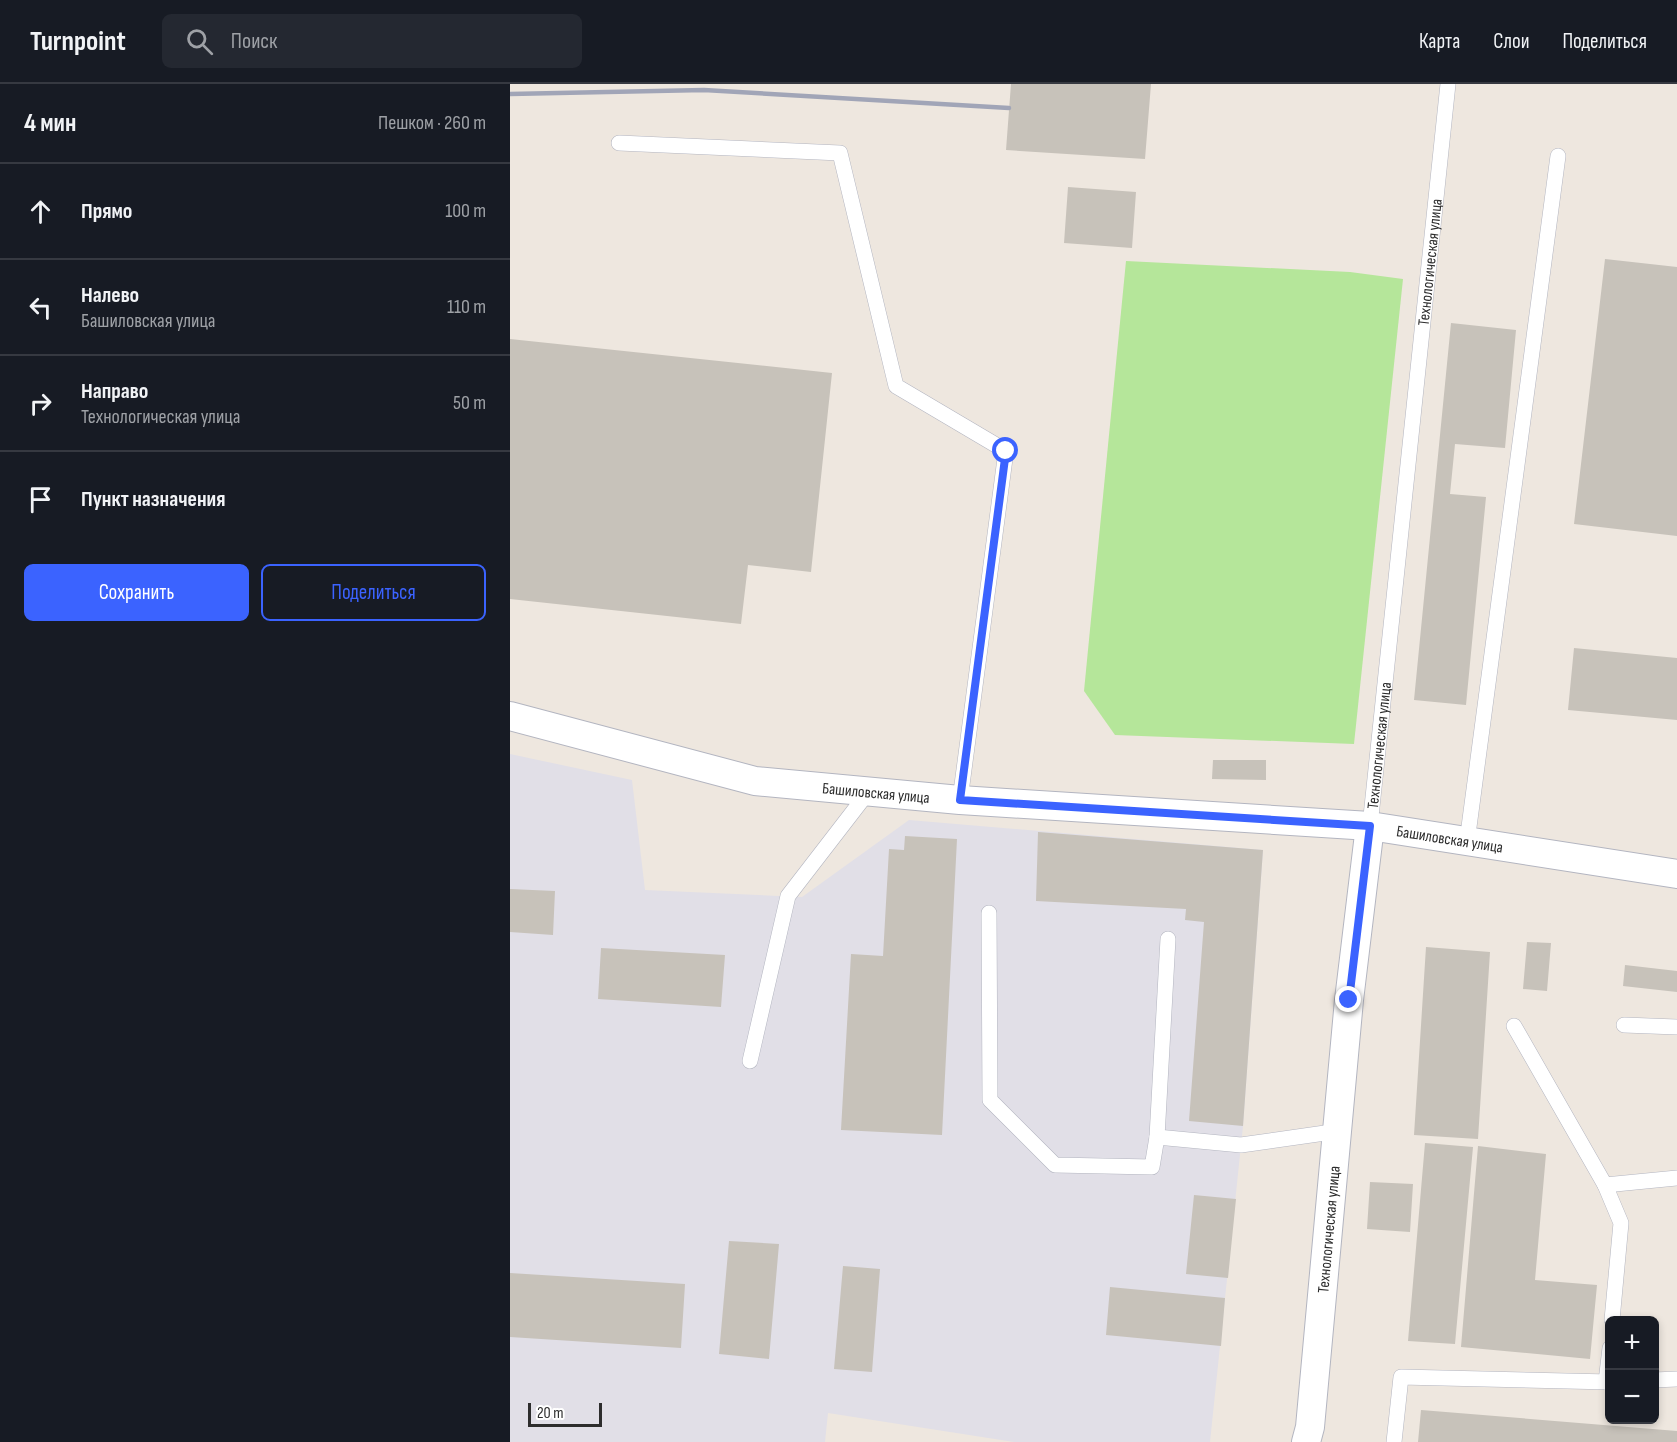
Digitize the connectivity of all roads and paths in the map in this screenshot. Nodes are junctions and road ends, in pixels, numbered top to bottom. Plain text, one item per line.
1 (1448, 84) edge
2 (619, 142) dead end
3 (1558, 156) dead end
4 (510, 716) edge
5 (869, 791) junction
6 (960, 800) junction
7 (1370, 826) junction
8 (1467, 842) junction
9 (1677, 874) edge
10 (989, 913) dead end
11 (1168, 939) dead end
12 (1624, 1025) dead end
13 (1514, 1026) dead end
14 (1677, 1027) edge
15 (750, 1061) dead end
16 (1339, 1131) junction
17 (1157, 1137) junction
18 (1677, 1178) edge
19 (1605, 1185) junction
20 (1612, 1316) edge
21 (1677, 1379) edge
22 (1659, 1380) edge
23 (1605, 1382) edge
24 (1306, 1442) edge
25 (1394, 1442) edge

1 - 7 lane, Технологическая улица
2 - 6 lane
3 - 8 lane
4 - 5 street, Башиловская улица
5 - 6 street, Башиловская улица
5 - 15 lane
6 - 7 street, Башиловская улица
7 - 8 street, Башиловская улица
7 - 16 street, Технологическая улица
8 - 9 street, Башиловская улица
10 - 17 lane
11 - 17 lane
12 - 14 lane
13 - 19 lane
16 - 17 lane
16 - 24 street, Технологическая улица
18 - 19 lane
19 - 20 lane
21 - 22 lane
23 - 25 lane

